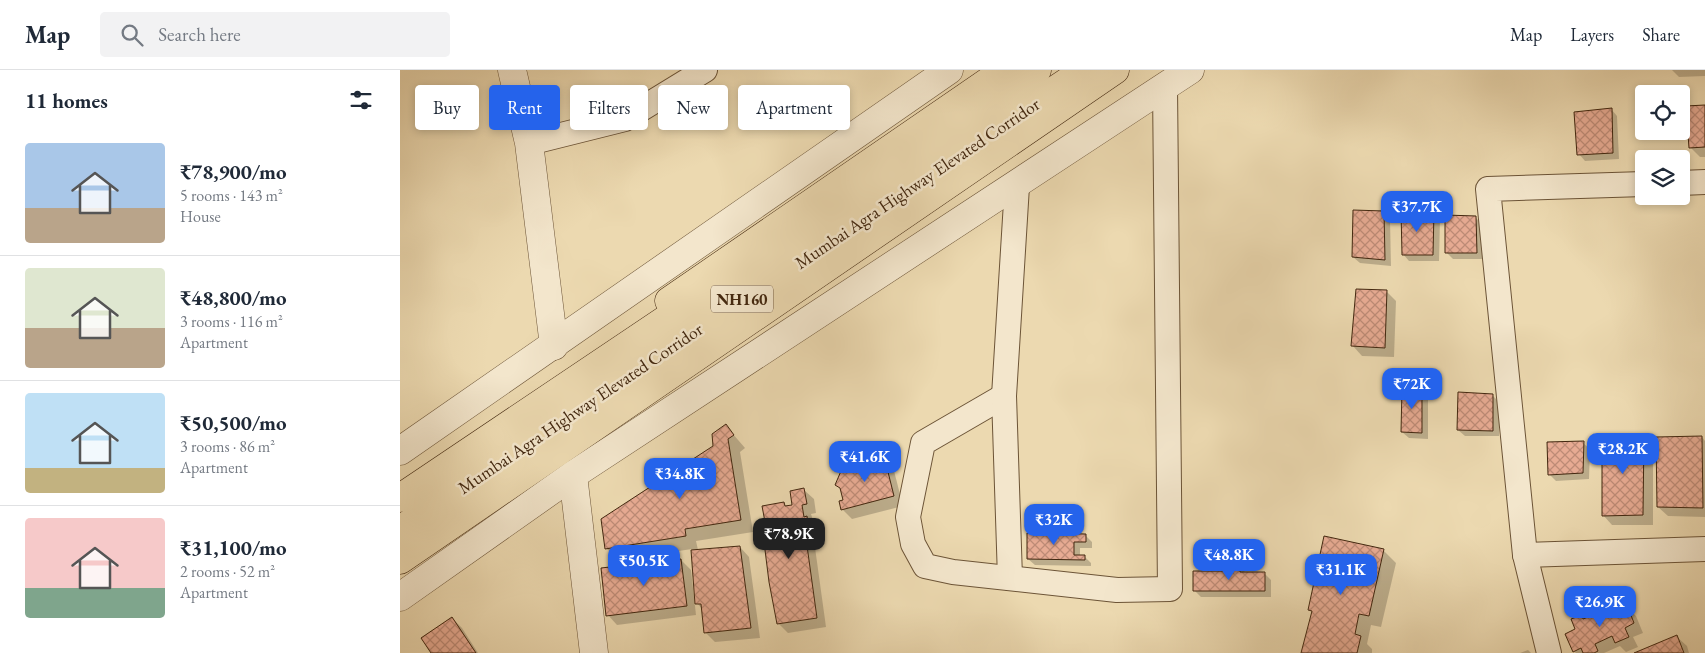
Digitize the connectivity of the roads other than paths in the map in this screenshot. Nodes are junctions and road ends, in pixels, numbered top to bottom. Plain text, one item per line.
1 (512, 70) edge
2 (706, 70) edge
3 (949, 70) edge
4 (1005, 70) edge
5 (1037, 70) edge
6 (1086, 70) edge
7 (1115, 70) edge
8 (1190, 70) edge
9 (1165, 87) junction
10 (529, 143) junction
11 (1705, 182) edge
12 (1690, 183) edge
13 (1635, 184) edge
14 (1017, 186) junction
15 (554, 346) junction
16 (1004, 396) junction
17 (400, 451) edge
18 (573, 474) junction
19 (400, 486) edge
20 (400, 498) edge
21 (400, 530) edge
22 (1705, 549) edge
23 (1526, 554) junction
24 (400, 560) edge
25 (1010, 578) junction
26 (400, 597) edge
27 (594, 653) edge
28 (1549, 653) edge

1 - 10 street
2 - 10 street
3 - 15 street
4 - 19 main road
5 - 20 main road, Mumbai Agra Highway Elevated Corridor / NH160
6 - 21 main road, Mumbai Agra Highway Elevated Corridor / NH160
7 - 24 main road
8 - 9 street
9 - 14 street
9 - 25 street
10 - 15 street
11 - 12 street
13 - 23 street
14 - 16 street
14 - 18 street
15 - 17 street
16 - 25 street
16 - 25 street
18 - 26 street
18 - 27 street
22 - 23 street
23 - 28 street

